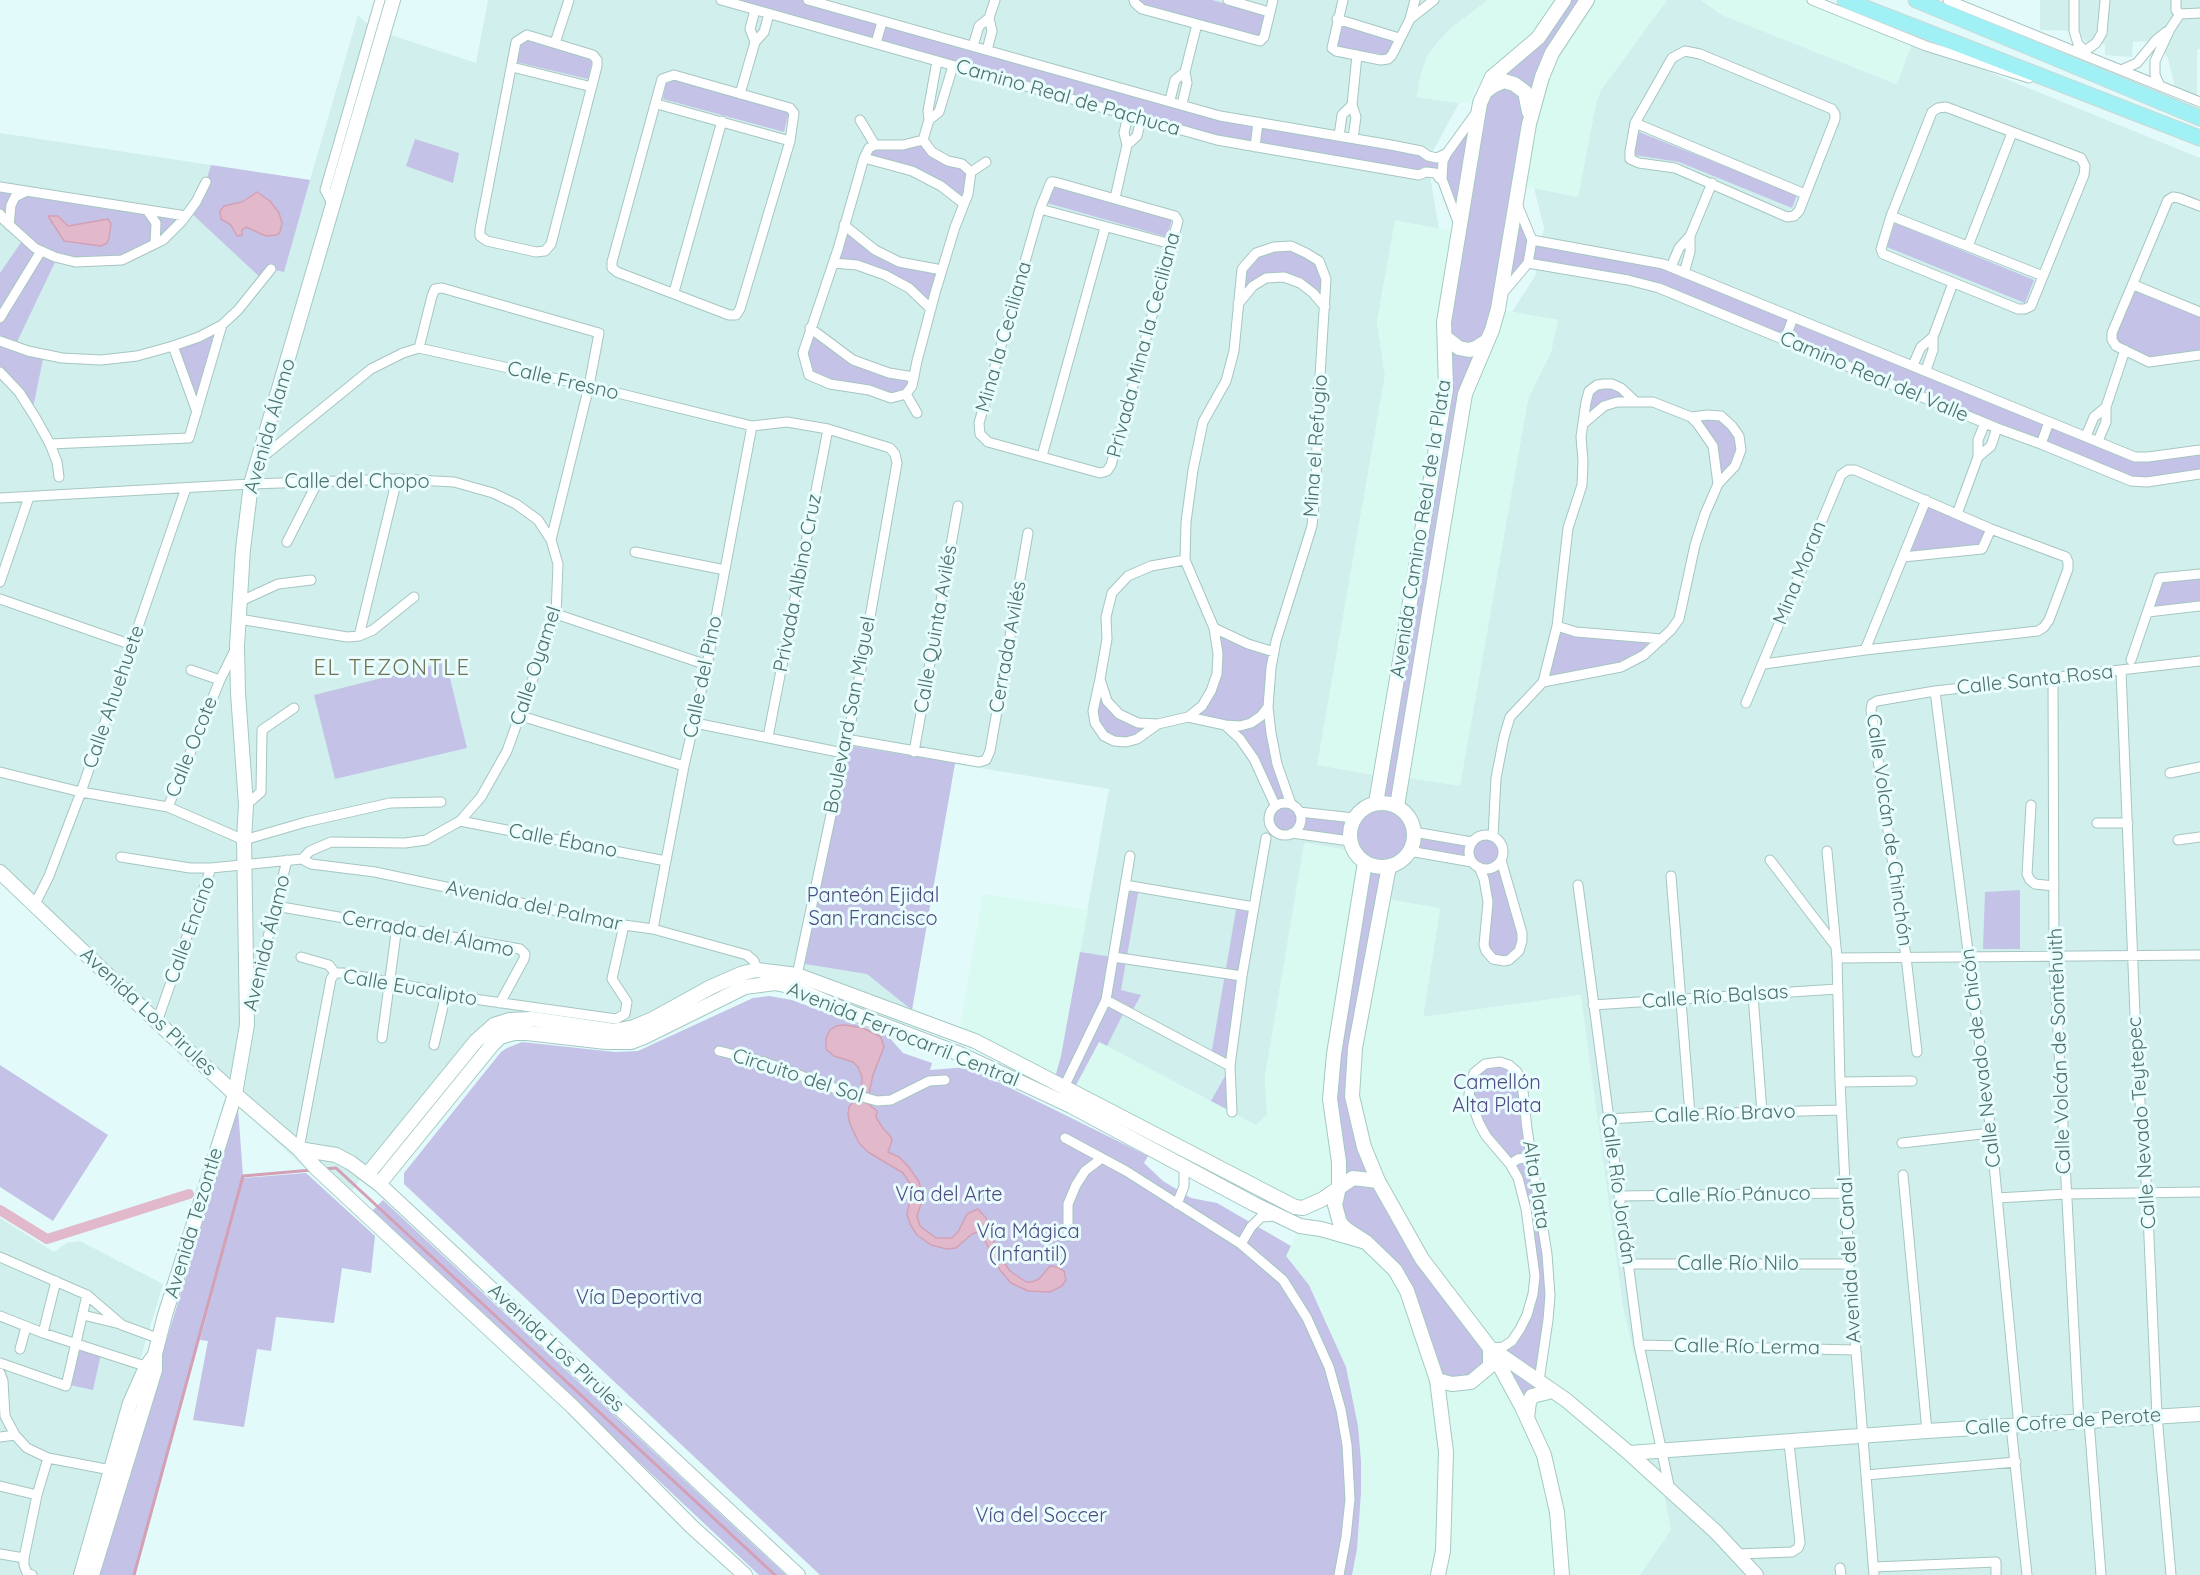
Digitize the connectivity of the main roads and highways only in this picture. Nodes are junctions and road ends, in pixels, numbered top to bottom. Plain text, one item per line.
1 (1845, 0) edge
2 (1916, 0) edge
3 (2200, 118) edge
4 (2200, 138) edge

1 - 4 main road
2 - 3 main road

